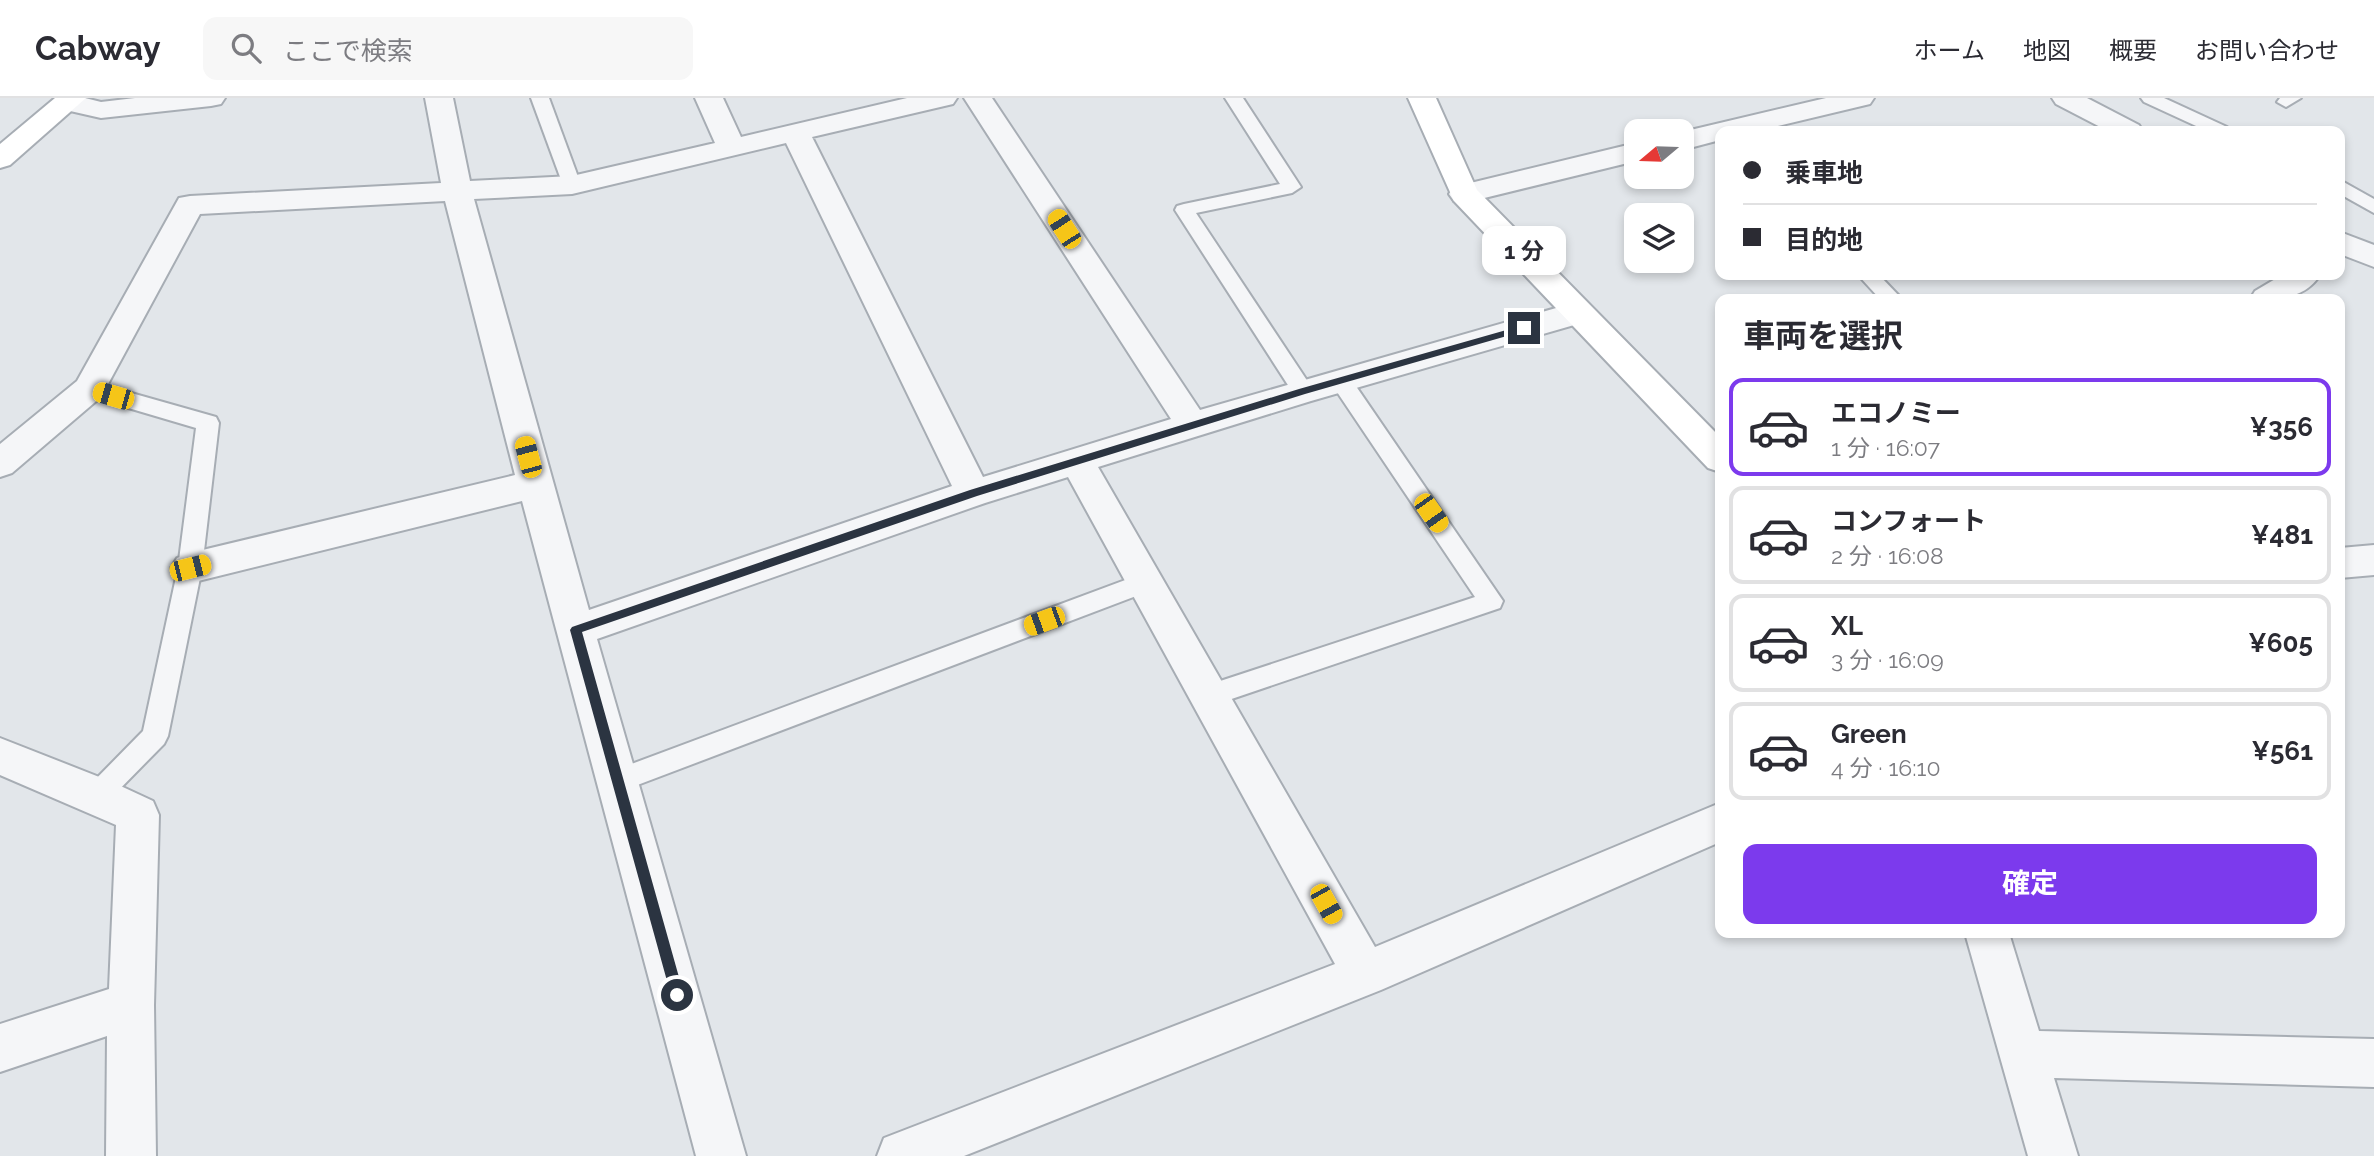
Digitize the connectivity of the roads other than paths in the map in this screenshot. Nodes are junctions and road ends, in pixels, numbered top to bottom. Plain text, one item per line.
1 (211, 98) edge
2 (439, 98) edge
3 (540, 98) edge
4 (709, 98) edge
5 (943, 98) edge
6 (978, 98) edge
7 (1234, 98) edge
8 (1422, 98) edge
9 (1860, 98) edge
10 (2066, 98) edge
11 (2150, 98) edge
12 (70, 100) edge
13 (1744, 126) edge
14 (2119, 126) edge
15 (2210, 126) edge
16 (795, 132) junction
17 (1715, 133) edge
18 (1694, 138) edge
19 (731, 146) junction
20 (1624, 155) edge
21 (0, 159) edge
22 (572, 185) junction
23 (2345, 189) edge
24 (457, 190) junction
25 (1464, 194) junction
26 (2374, 207) edge
27 (1873, 280) edge
28 (2296, 280) edge
29 (1887, 294) edge
30 (2274, 294) edge
31 (1577, 313) junction
32 (1341, 381) junction
33 (89, 389) junction
34 (1303, 391) junction
35 (1194, 426) junction
36 (1715, 452) edge
37 (1077, 462) junction
38 (0, 464) edge
39 (535, 484) junction
40 (974, 493) junction
41 (2374, 560) edge
42 (2345, 562) edge
43 (190, 568) junction
44 (1144, 583) junction
45 (576, 630) junction
46 (1209, 696) junction
47 (0, 756) edge
48 (619, 780) junction
49 (97, 794) junction
50 (1715, 824) edge
51 (1989, 938) edge
52 (1365, 974) junction
53 (131, 1005) junction
54 (0, 1048) edge
55 (2024, 1054) junction
56 (2374, 1063) edge
57 (131, 1156) edge
58 (721, 1156) edge
59 (902, 1156) edge
60 (2053, 1156) edge

1 - 12 street
2 - 24 street
3 - 22 lane
4 - 19 street
5 - 16 street
6 - 35 street
7 - 34 lane
8 - 25 street
9 - 13 street
10 - 14 street
11 - 15 lane
12 - 21 street
16 - 19 street
16 - 40 street
17 - 18 street
19 - 22 street
20 - 25 street
22 - 24 street
23 - 26 lane
24 - 33 street
24 - 39 street
25 - 31 street
27 - 29 lane
28 - 30 street
31 - 32 street
31 - 36 street
32 - 34 street
32 - 46 lane
33 - 38 street
33 - 43 lane
34 - 35 street
35 - 37 street
37 - 40 street
37 - 44 street
39 - 43 street
39 - 45 street
40 - 45 street
41 - 42 street
43 - 49 lane
44 - 46 street
44 - 48 lane
45 - 48 street
46 - 52 street
47 - 49 street
48 - 58 street
49 - 53 street
50 - 52 street
51 - 55 street
52 - 59 street
53 - 54 street
53 - 57 street
55 - 56 street
55 - 60 street

